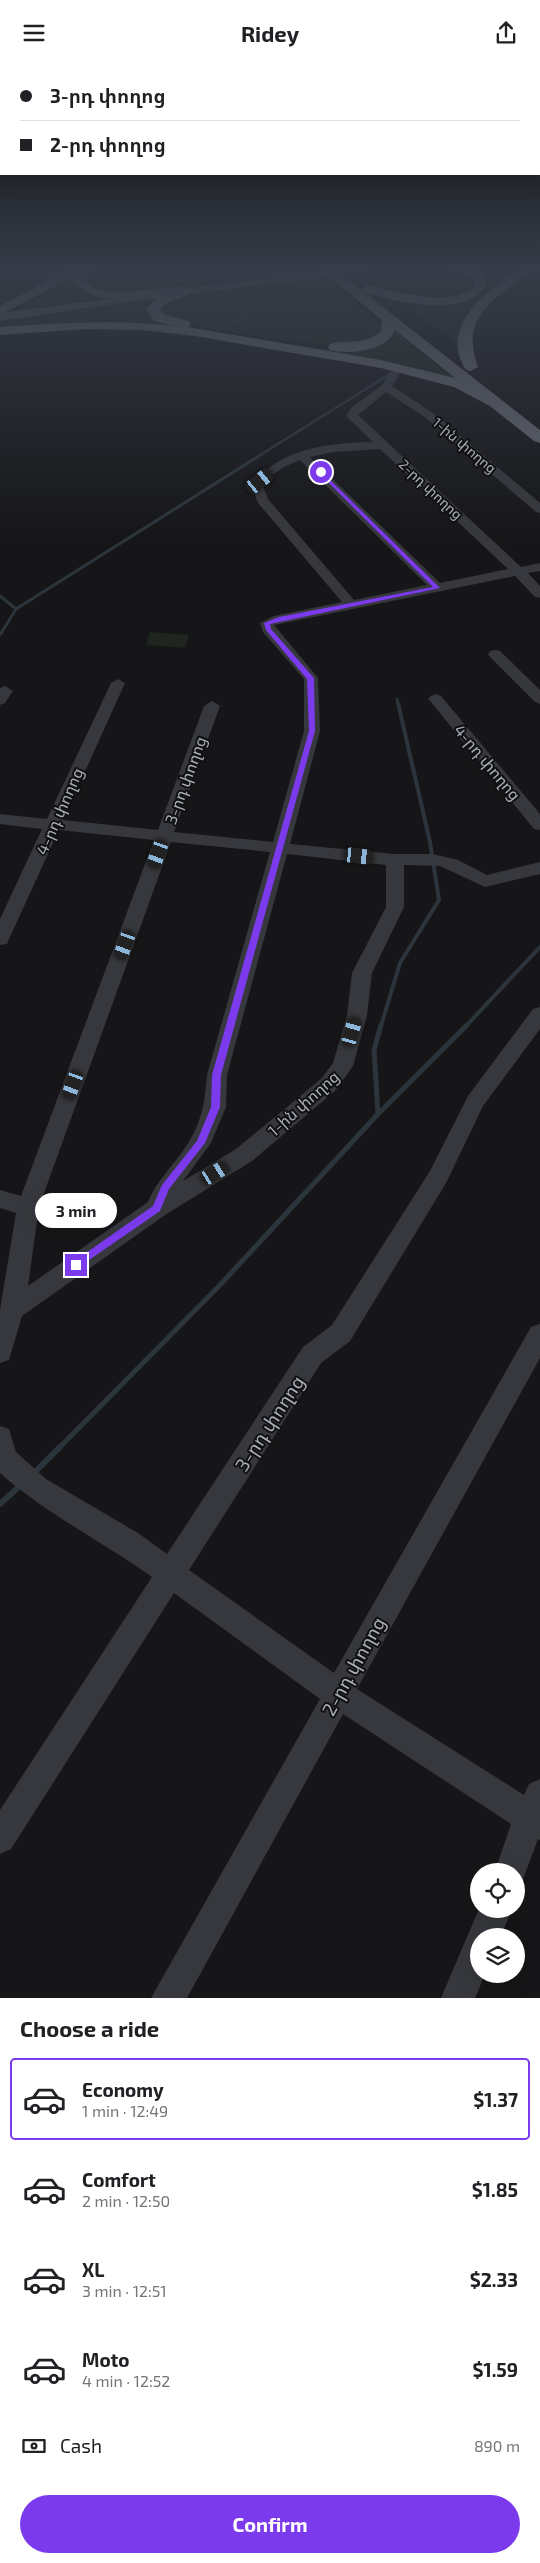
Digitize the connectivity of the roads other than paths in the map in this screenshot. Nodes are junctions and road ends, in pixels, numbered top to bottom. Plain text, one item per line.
1 (348, 358) edge
2 (438, 358) edge
3 (459, 358) edge
4 (468, 358) edge
5 (398, 367) junction
6 (471, 367) junction
7 (386, 387) junction
8 (496, 403) junction
9 (540, 423) edge
10 (540, 438) edge
11 (384, 445) junction
12 (301, 454) junction
13 (540, 509) edge
14 (540, 567) edge
15 (519, 572) junction
16 (437, 588) junction
17 (540, 594) edge
18 (352, 606) junction
19 (495, 654) dead end
20 (118, 683) dead end
21 (436, 699) dead end
22 (540, 699) edge
23 (212, 705) dead end
24 (0, 819) edge
25 (54, 824) junction
26 (540, 825) edge
27 (165, 836) junction
28 (281, 849) junction
29 (395, 860) junction
30 (540, 868) edge
31 (0, 939) edge
32 (540, 1014) edge
33 (0, 1199) edge
34 (28, 1207) junction
35 (157, 1208) junction
36 (12, 1310) junction
37 (540, 1335) edge
38 (0, 1352) edge
39 (0, 1438) edge
40 (172, 1575) junction
41 (338, 1693) junction
42 (536, 1812) edge
43 (0, 1838) edge
44 (514, 1863) edge
45 (470, 1969) edge
46 (168, 1998) edge
47 (458, 1998) edge

1 - 5 highway
2 - 8 highway
3 - 6 highway
4 - 6 highway
5 - 7 street
5 - 8 highway
6 - 9 highway
7 - 11 street, 2-րդ փողոց
7 - 13 street, 1-ին փողոց
8 - 10 highway
11 - 12 street
11 - 15 street, 2-րդ փողոց
12 - 16 street
12 - 18 street
14 - 15 street
15 - 16 street
15 - 17 street, 2-րդ փողոց
16 - 18 street
18 - 28 street
19 - 22 street
20 - 25 street, 4-րդ փողոց
21 - 26 street, 4-րդ փողոց
23 - 27 street, 3-րդ փողոց
24 - 25 street
25 - 27 street
25 - 31 street, 4-րդ փողոց
27 - 28 street
27 - 34 street, 3-րդ փողոց
28 - 29 street
28 - 35 street
29 - 30 street
29 - 35 street, 1-ին փողոց
32 - 40 street, 3-րդ փողոց
33 - 34 street
34 - 36 street, 3-րդ փողոց
35 - 36 street
36 - 38 street, 3-րդ փողոց
37 - 41 street, 2-րդ փողոց
39 - 40 street
40 - 41 street
40 - 43 street, 3-րդ փողոց
41 - 42 street
41 - 46 street, 2-րդ փողոց
42 - 44 street
45 - 47 street

